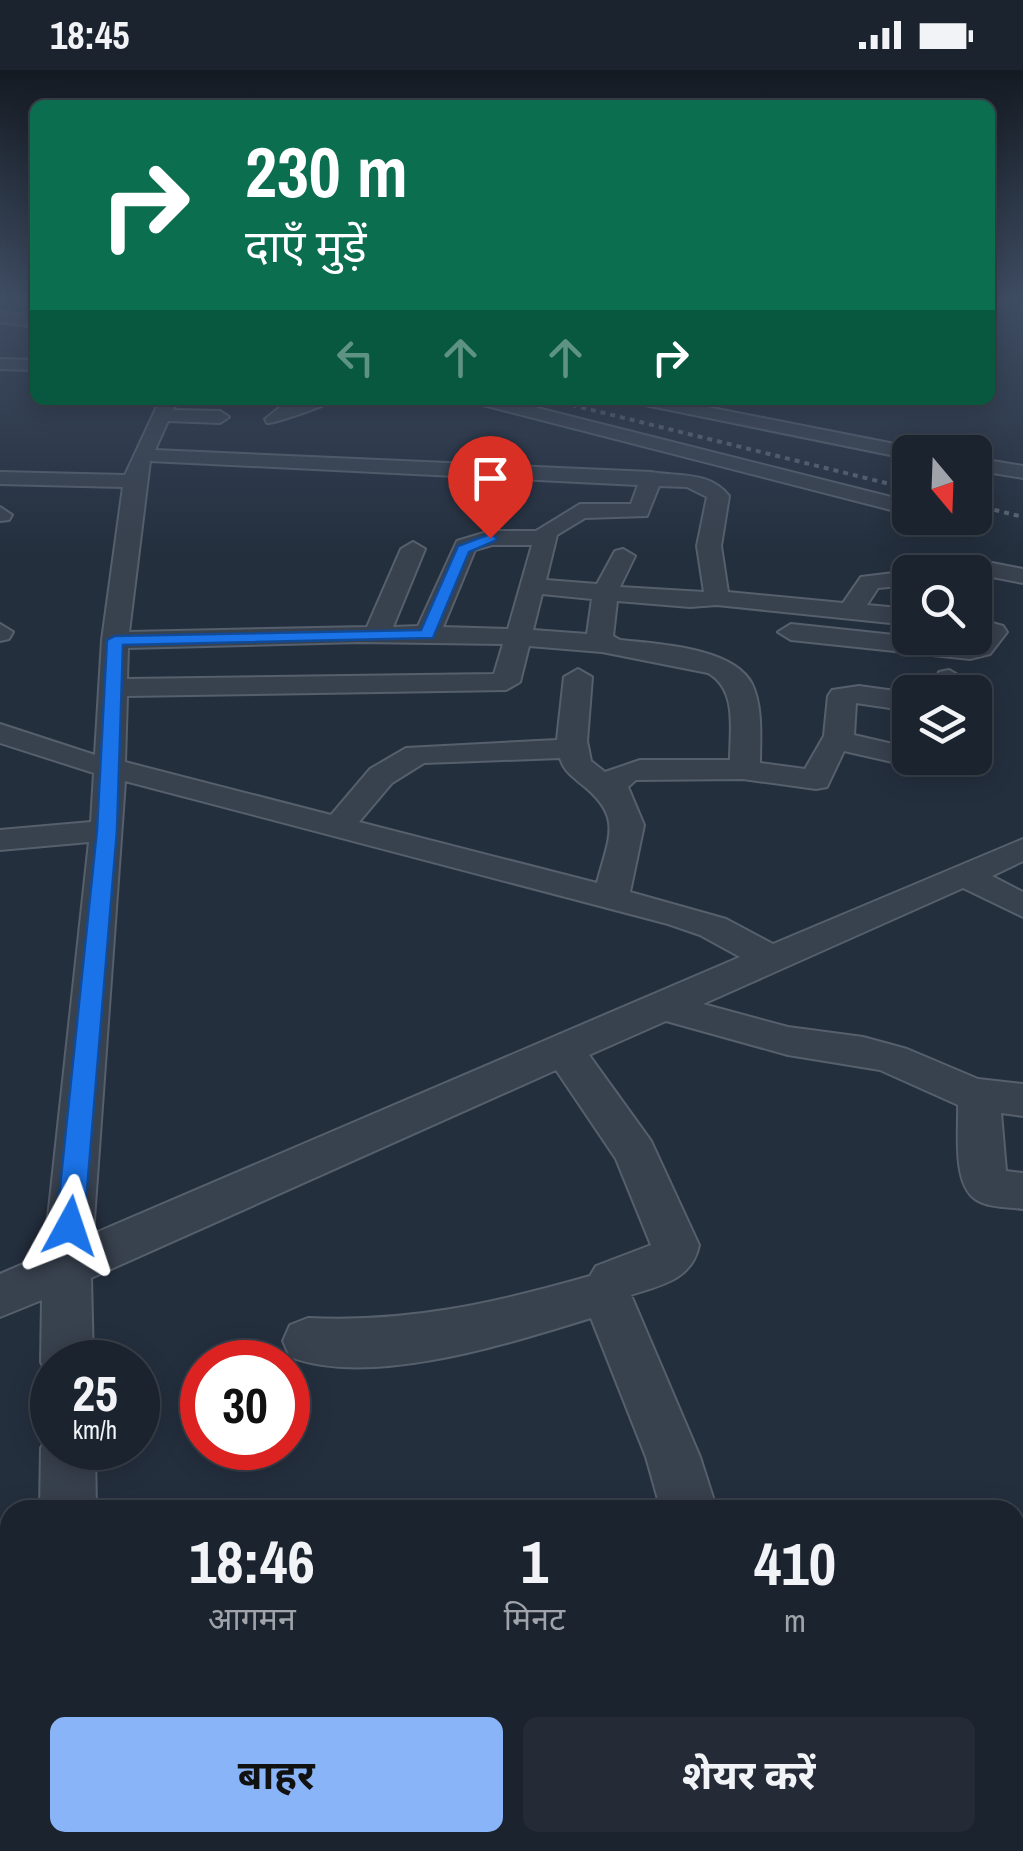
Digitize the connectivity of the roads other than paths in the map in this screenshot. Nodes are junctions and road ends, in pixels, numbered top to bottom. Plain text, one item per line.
1 (303, 405) edge
2 (504, 405) edge
3 (670, 405) edge
4 (164, 408) edge
5 (220, 417) dead end
6 (274, 418) dead end
7 (892, 449) edge
8 (142, 455) junction
9 (716, 460) junction
10 (992, 467) edge
11 (1023, 472) edge
12 (0, 478) edge
13 (651, 478) junction
14 (680, 480) junction
15 (135, 481) junction
16 (892, 504) edge
17 (545, 538) junction
18 (413, 549) dead end
19 (622, 556) dead end
20 (992, 571) edge
21 (1023, 576) edge
22 (892, 580) edge
23 (530, 590) junction
24 (606, 591) junction
25 (717, 598) junction
26 (850, 610) junction
27 (892, 615) edge
28 (791, 632) dead end
29 (427, 634) junction
30 (516, 635) junction
31 (376, 637) junction
32 (271, 638) junction
33 (115, 640) junction
34 (892, 640) edge
35 (605, 644) junction
36 (578, 677) dead end
37 (276, 686) junction
38 (114, 688) junction
39 (892, 699) edge
40 (0, 733) edge
41 (839, 741) junction
42 (573, 749) junction
43 (892, 754) edge
44 (109, 767) junction
45 (742, 770) junction
46 (613, 793) junction
47 (340, 824) junction
48 (107, 830) junction
49 (0, 840) edge
50 (1023, 849) edge
51 (964, 875) junction
52 (611, 897) junction
53 (1023, 906) edge
54 (772, 959) junction
55 (663, 1007) junction
56 (564, 1051) junction
57 (980, 1096) junction
58 (1023, 1100) edge
59 (1023, 1191) edge
60 (66, 1266) junction
61 (606, 1292) junction
62 (0, 1296) edge
63 (67, 1340) edge
64 (310, 1341) edge
65 (68, 1470) edge
66 (68, 1500) edge
67 (686, 1500) edge

1 - 6 street
2 - 9 street
3 - 7 street
4 - 5 street
4 - 8 street
8 - 13 street
8 - 15 street
9 - 14 street
9 - 16 street
10 - 11 street
12 - 15 street
13 - 14 street
13 - 17 street
14 - 25 street
15 - 33 street
17 - 23 street
17 - 29 street
18 - 31 street
19 - 24 street
20 - 21 street
22 - 26 street
23 - 24 street
23 - 30 street
24 - 25 street
24 - 35 street
25 - 26 street
26 - 27 street
28 - 34 street
29 - 30 street
29 - 31 street
30 - 35 street
30 - 37 street
31 - 32 street
32 - 33 street
32 - 37 street
33 - 38 street
35 - 45 street
36 - 42 street
37 - 38 street
38 - 44 street
39 - 41 street
40 - 44 street
41 - 43 street
41 - 45 street
42 - 46 street
42 - 47 street
44 - 47 street
44 - 48 street
45 - 46 street
46 - 52 street
47 - 52 street
48 - 49 street
48 - 60 street
50 - 51 street
51 - 53 street
51 - 54 street
52 - 54 street
54 - 55 street
55 - 56 street
55 - 57 street
56 - 60 street
56 - 61 street
57 - 58 street
57 - 59 street
60 - 62 street
60 - 63 street
61 - 64 street
61 - 67 street
65 - 66 street

